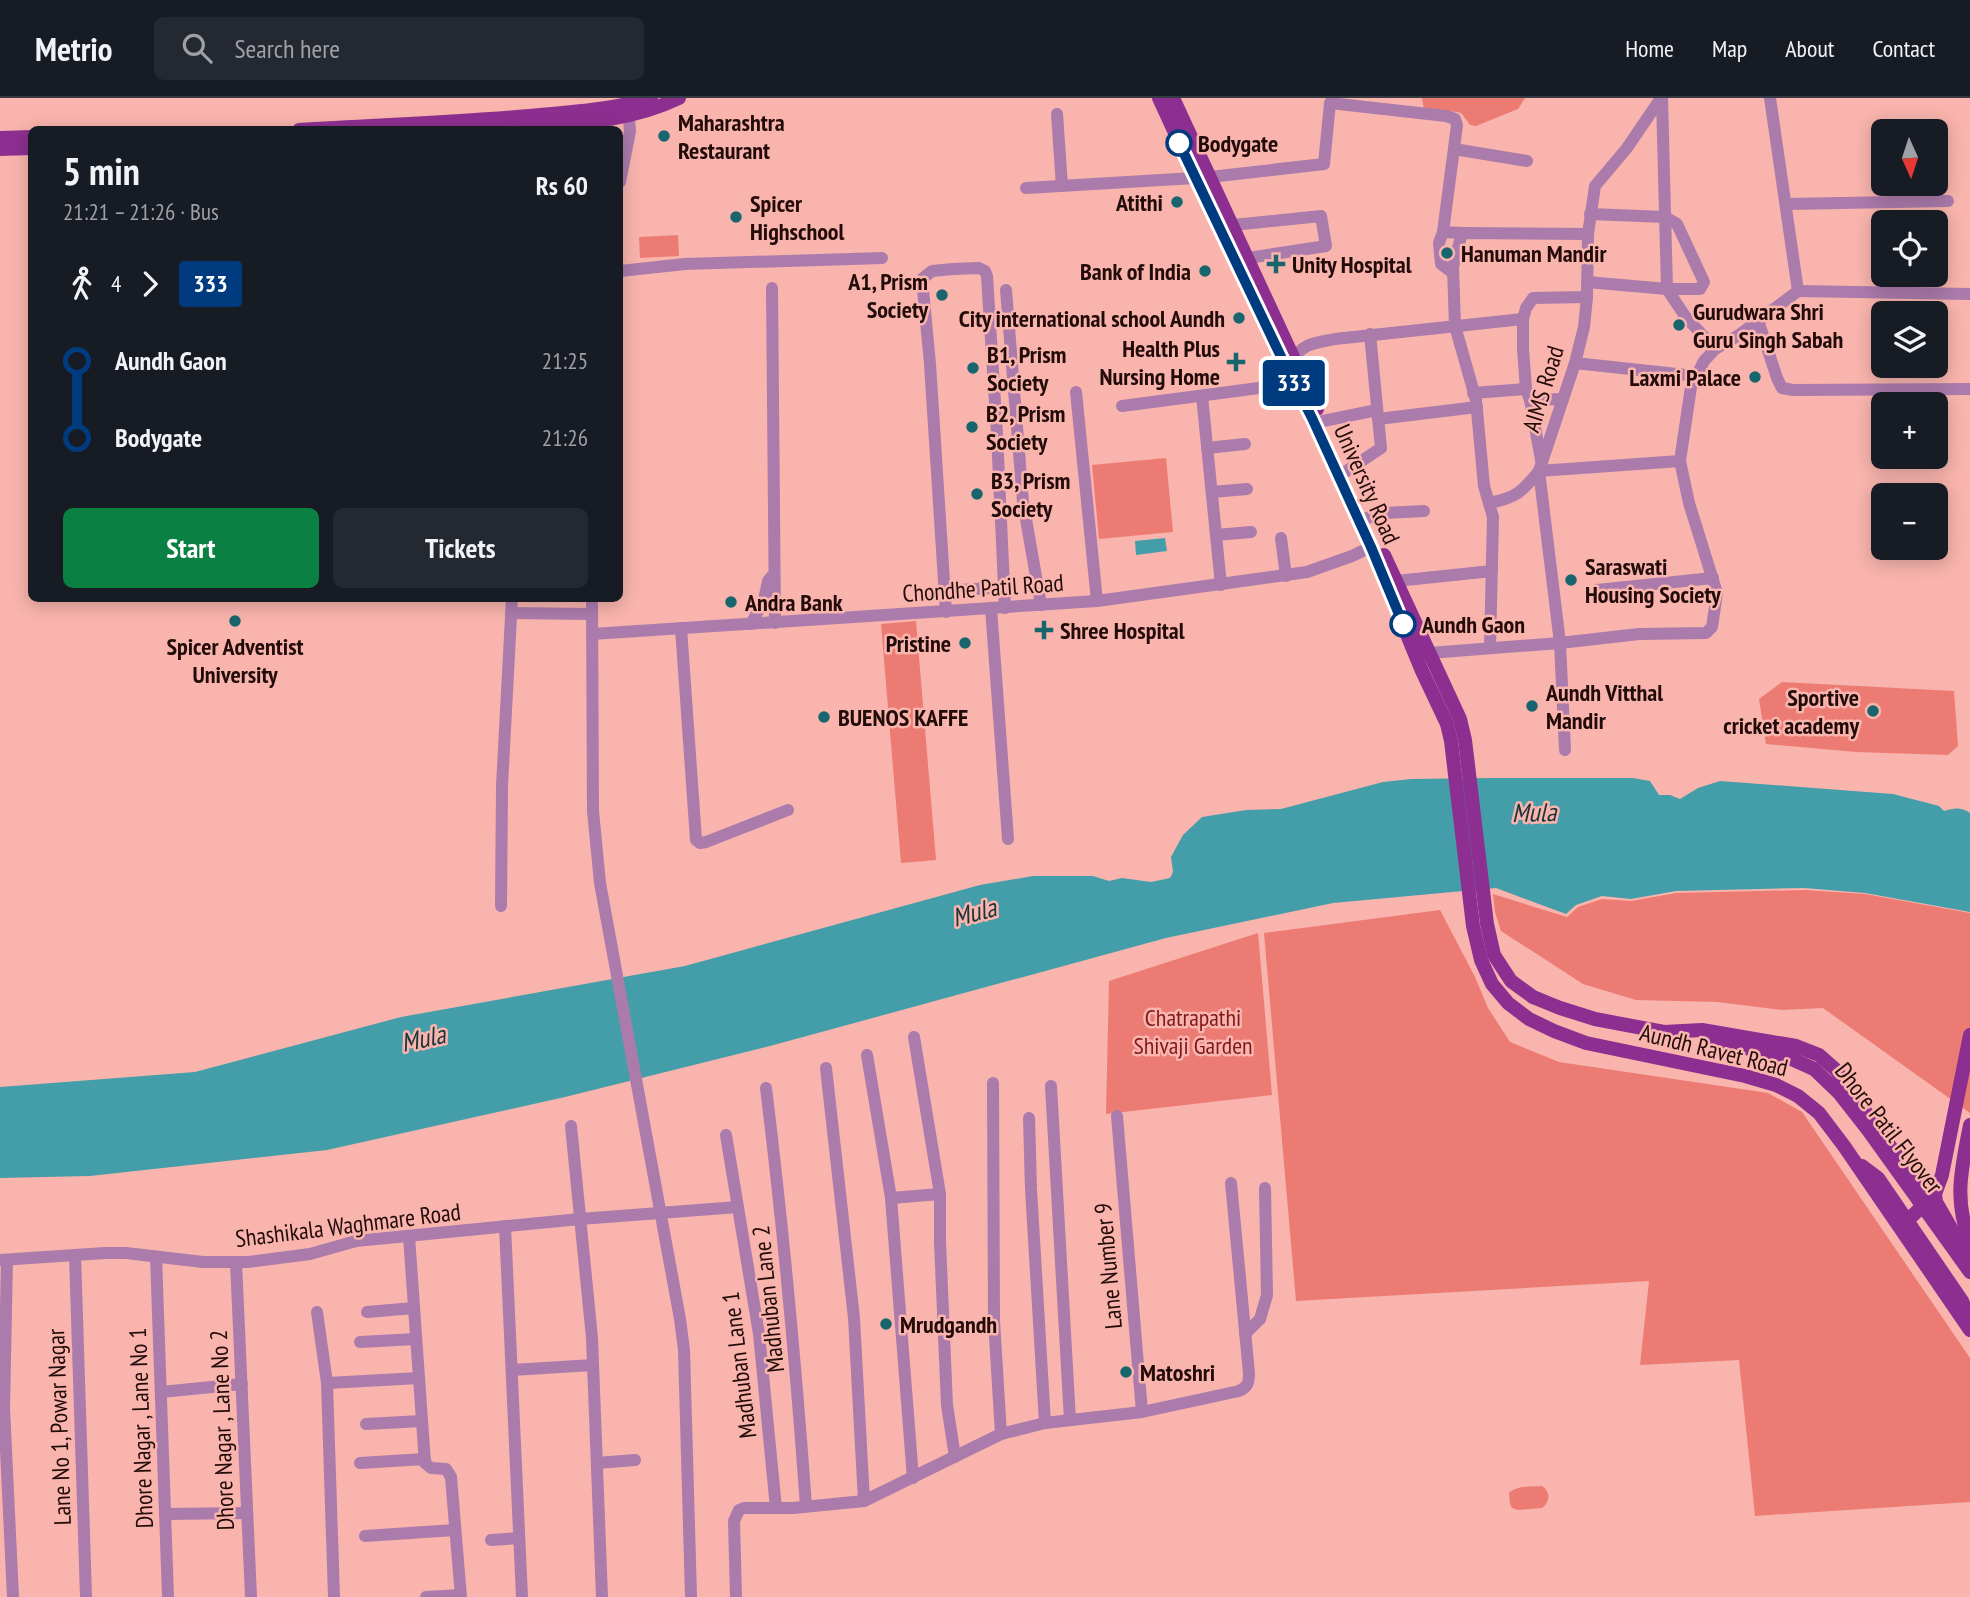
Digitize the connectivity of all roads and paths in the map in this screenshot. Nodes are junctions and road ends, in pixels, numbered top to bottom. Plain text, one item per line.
1 (651, 98) edge
2 (679, 98) edge
3 (1159, 98) edge
4 (1173, 98) edge
5 (1662, 98) edge
6 (1770, 98) edge
7 (1329, 101) edge
8 (629, 111) junction
9 (1057, 114) dead end
10 (370, 126) edge
11 (526, 126) edge
12 (28, 137) edge
13 (0, 138) edge
14 (28, 148) edge
15 (0, 149) edge
16 (1454, 149) junction
17 (1527, 161) dead end
18 (623, 167) edge
19 (1203, 177) junction
20 (1062, 186) junction
21 (1026, 188) dead end
22 (1948, 201) dead end
23 (1787, 204) junction
24 (1590, 214) junction
25 (1665, 217) junction
26 (1233, 225) junction
27 (1443, 232) junction
28 (1462, 233) junction
29 (1588, 234) junction
30 (882, 258) dead end
31 (1248, 258) junction
32 (623, 271) edge
33 (1453, 273) junction
34 (1587, 282) junction
35 (772, 288) dead end
36 (1667, 289) junction
37 (1006, 290) dead end
38 (1798, 291) junction
39 (1970, 294) edge
40 (1587, 297) junction
41 (1523, 319) junction
42 (1758, 320) junction
43 (1455, 326) junction
44 (1370, 334) junction
45 (1715, 349) junction
46 (1289, 361) junction
47 (1575, 363) junction
48 (1695, 376) junction
49 (1970, 389) edge
50 (1076, 392) dead end
51 (1474, 393) junction
52 (1528, 394) junction
53 (1202, 396) junction
54 (1563, 399) junction
55 (1122, 406) dead end
56 (1477, 407) junction
57 (1378, 414) junction
58 (1323, 421) junction
59 (1245, 444) dead end
60 (1207, 448) junction
61 (1680, 461) junction
62 (1540, 467) junction
63 (1342, 474) junction
64 (1247, 489) dead end
65 (1212, 492) junction
66 (1489, 503) junction
67 (1424, 511) dead end
68 (1367, 518) junction
69 (1251, 532) dead end
70 (1216, 535) junction
71 (1281, 538) dead end
72 (1371, 547) junction
73 (1492, 571) junction
74 (774, 572) junction
75 (1286, 576) junction
76 (1713, 578) junction
77 (1396, 581) junction
78 (1221, 585) junction
79 (1004, 587) junction
80 (1597, 590) dead end
81 (945, 591) junction
82 (1097, 601) junction
83 (511, 602) edge
84 (592, 602) edge
85 (1041, 605) junction
86 (991, 608) junction
87 (1005, 608) junction
88 (510, 612) junction
89 (946, 612) junction
90 (592, 614) junction
91 (775, 623) junction
92 (751, 624) junction
93 (681, 628) junction
94 (592, 634) junction
95 (1560, 643) junction
96 (1490, 648) junction
97 (1422, 654) junction
98 (1565, 750) dead end
99 (788, 810) dead end
100 (1008, 839) dead end
101 (501, 906) dead end
102 (1480, 925) junction
103 (1664, 1032) junction
104 (1970, 1035) edge
105 (914, 1037) dead end
106 (867, 1055) dead end
107 (825, 1068) dead end
108 (993, 1083) dead end
109 (1051, 1086) dead end
110 (766, 1088) dead end
111 (1117, 1116) dead end
112 (1029, 1118) dead end
113 (1970, 1125) edge
114 (571, 1126) dead end
115 (726, 1135) dead end
116 (1852, 1159) junction
117 (1231, 1183) dead end
118 (1265, 1188) dead end
119 (940, 1194) junction
120 (1934, 1194) junction
121 (891, 1198) junction
122 (738, 1207) junction
123 (660, 1214) junction
124 (580, 1219) junction
125 (1907, 1221) junction
126 (505, 1226) junction
127 (409, 1236) junction
128 (1970, 1241) edge
129 (1970, 1253) edge
130 (75, 1255) junction
131 (156, 1257) junction
132 (3, 1260) edge
133 (236, 1262) junction
134 (1970, 1272) edge
135 (414, 1308) junction
136 (317, 1312) dead end
137 (367, 1312) dead end
138 (1970, 1321) edge
139 (1970, 1330) edge
140 (1245, 1334) junction
141 (416, 1339) junction
142 (360, 1342) dead end
143 (593, 1365) junction
144 (512, 1370) junction
145 (419, 1378) junction
146 (327, 1383) junction
147 (242, 1384) junction
148 (161, 1392) junction
149 (1142, 1412) junction
150 (1070, 1420) junction
151 (422, 1421) junction
152 (1045, 1423) junction
153 (366, 1424) dead end
154 (1002, 1434) junction
155 (955, 1457) junction
156 (425, 1459) junction
157 (635, 1460) dead end
158 (597, 1462) junction
159 (360, 1463) dead end
160 (914, 1478) junction
161 (864, 1501) junction
162 (806, 1506) junction
163 (776, 1508) junction
164 (247, 1513) junction
165 (165, 1514) junction
166 (455, 1530) junction
167 (365, 1535) dead end
168 (519, 1538) junction
169 (491, 1540) dead end
170 (461, 1596) edge
171 (13, 1597) edge
172 (86, 1597) edge
173 (168, 1597) edge
174 (251, 1597) edge
175 (334, 1597) edge
176 (426, 1597) edge
177 (522, 1597) edge
178 (602, 1597) edge
179 (691, 1597) edge
180 (736, 1597) edge

1 - 8 main road
2 - 8 main road
3 - 19 main road, University Road
4 - 19 main road, University Road
5 - 24 street, AIMS Road
5 - 25 street
6 - 23 street
7 - 16 street
7 - 19 street
8 - 10 main road
8 - 11 main road
8 - 18 street
9 - 20 street
12 - 13 main road
14 - 15 main road
16 - 17 street
16 - 27 street
19 - 20 street
19 - 26 main road, University Road
19 - 46 main road, University Road
20 - 21 street
22 - 23 street
23 - 38 street
24 - 25 street
24 - 29 street, AIMS Road
25 - 36 street
25 - 36 street
26 - 31 main road, University Road
26 - 31 street
27 - 28 street
27 - 33 street
28 - 29 street
28 - 33 street
29 - 34 street, AIMS Road
30 - 32 street
31 - 46 main road, University Road
33 - 43 street
34 - 36 street
34 - 40 street, AIMS Road
35 - 74 street
36 - 45 street
37 - 85 street
38 - 39 street
38 - 42 street
40 - 41 street
40 - 47 street, AIMS Road
41 - 43 street
41 - 52 street
42 - 45 street
42 - 49 street
43 - 44 street
43 - 51 street
44 - 46 street
44 - 57 street
45 - 48 street
46 - 53 street
46 - 58 main road, University Road
46 - 63 main road, University Road
47 - 48 street
47 - 54 street, AIMS Road
48 - 61 street
50 - 82 street
51 - 52 street
51 - 56 street
52 - 54 street
52 - 62 street
53 - 55 street
53 - 60 street
54 - 62 street, AIMS Road
56 - 57 street
56 - 66 street
57 - 58 street
57 - 63 street
58 - 63 main road, University Road
59 - 60 street
60 - 65 street
61 - 62 street
61 - 76 street
62 - 66 street
62 - 95 street, AIMS Road
63 - 68 main road, University Road
63 - 72 main road, University Road
64 - 65 street
65 - 70 street
66 - 73 street
67 - 68 street
68 - 77 main road, University Road
69 - 70 street
70 - 78 street
71 - 75 street
72 - 75 street, Chondhe Patil Road
72 - 97 main road, University Road
73 - 77 street
73 - 96 street
74 - 91 street
74 - 92 street
75 - 78 street, Chondhe Patil Road
76 - 80 street
76 - 95 street
77 - 97 main road, University Road
78 - 82 street, Chondhe Patil Road
79 - 81 street
79 - 81 street
79 - 87 street
81 - 89 street
82 - 85 street, Chondhe Patil Road
83 - 88 street
84 - 90 street
85 - 87 street, Chondhe Patil Road
86 - 87 street, Chondhe Patil Road
86 - 89 street, Chondhe Patil Road
86 - 100 street
88 - 90 street
88 - 101 street
89 - 91 street, Chondhe Patil Road
90 - 94 street
91 - 92 street, Chondhe Patil Road
92 - 93 street, Chondhe Patil Road
93 - 94 street, Chondhe Patil Road
93 - 99 street
94 - 123 street
95 - 96 street
95 - 98 street, AIMS Road
96 - 97 street
97 - 102 main road, University Road
102 - 103 main road, Aundh Ravet Road
102 - 116 main road, Aundh Ravet Road
103 - 120 main road, Aundh Ravet Road
103 - 134 main road, Dhore Patil Flyover, bridge
104 - 120 main road
105 - 119 street
106 - 121 street
107 - 161 street
108 - 154 street
109 - 150 street
110 - 162 street, Madhuban Lane 2
111 - 149 street, Lane Number 9
112 - 152 street
113 - 128 main road
114 - 124 street
115 - 122 street, Madhuban Lane 1
116 - 125 main road
116 - 139 main road, Aundh Ravet Road
117 - 140 street
118 - 140 street
119 - 121 street
119 - 155 street
120 - 125 main road
120 - 129 main road
121 - 160 street
122 - 123 street, Shashikala Waghmare Road
122 - 163 street, Madhuban Lane 1
123 - 124 street, Shashikala Waghmare Road
123 - 179 street
124 - 126 street, Shashikala Waghmare Road
124 - 143 street
125 - 138 main road
126 - 127 street, Shashikala Waghmare Road
126 - 144 street
127 - 133 street, Shashikala Waghmare Road
127 - 135 street
130 - 131 street, Shashikala Waghmare Road
130 - 132 street, Shashikala Waghmare Road
130 - 172 street, Lane No 1, Powar Nagar
131 - 133 street, Shashikala Waghmare Road
131 - 148 street, Dhore Nagar , Lane No 1
132 - 171 street
133 - 147 street, Dhore Nagar , Lane No 2
135 - 137 street
135 - 141 street
136 - 146 street
140 - 149 street
141 - 142 street
141 - 145 street
143 - 144 street
143 - 158 street
144 - 168 street
145 - 146 street
145 - 151 street
146 - 175 street
147 - 148 street
147 - 164 street, Dhore Nagar , Lane No 2
148 - 165 street, Dhore Nagar , Lane No 1
149 - 150 street
150 - 152 street
151 - 153 street
151 - 156 street
152 - 154 street
154 - 155 street
155 - 160 street
156 - 159 street
156 - 166 street
157 - 158 street
158 - 178 street
160 - 161 street
161 - 162 street
162 - 163 street
163 - 180 street
164 - 165 street
164 - 174 street, Dhore Nagar , Lane No 2
165 - 173 street, Dhore Nagar , Lane No 1
166 - 167 street
166 - 170 street
168 - 169 street
168 - 177 street
170 - 176 street

